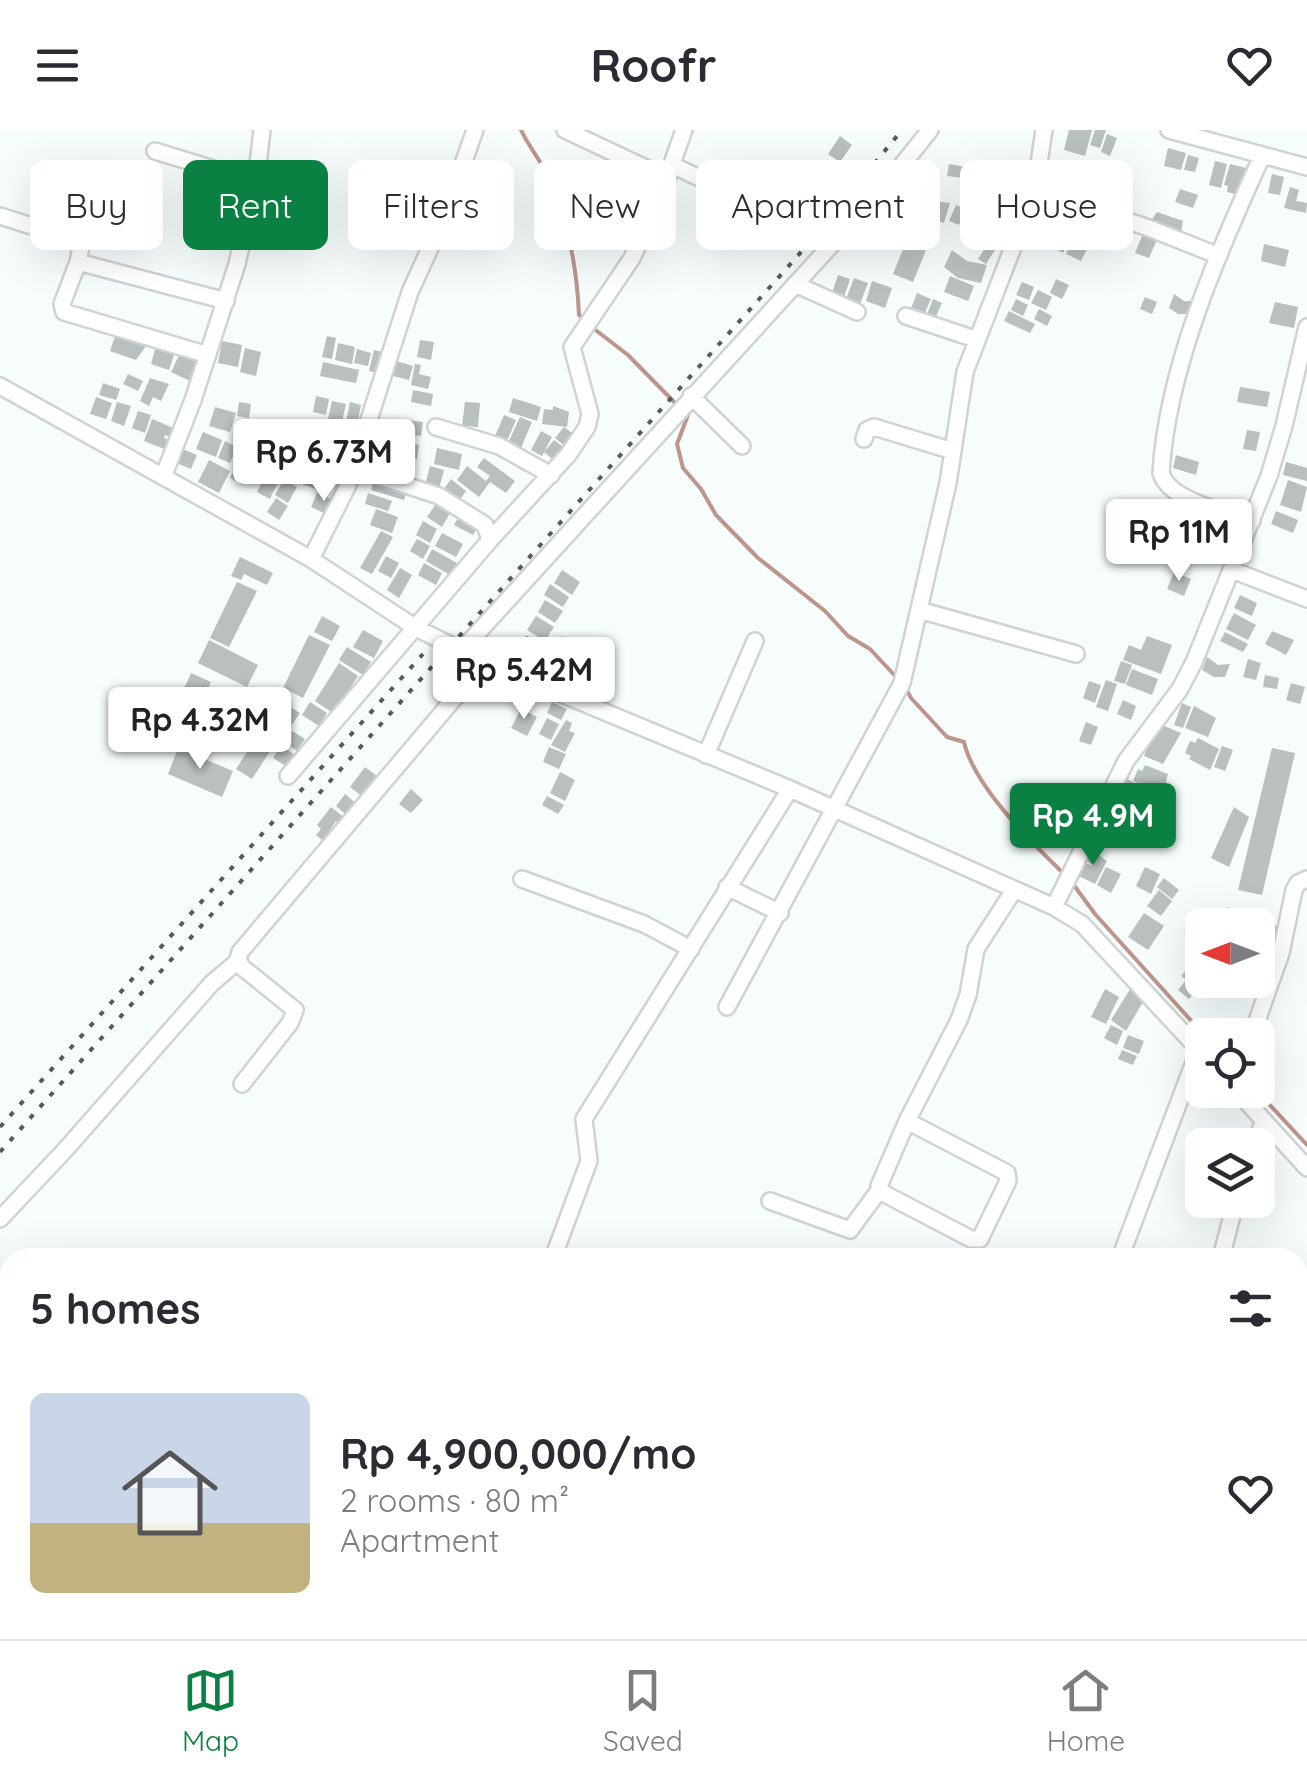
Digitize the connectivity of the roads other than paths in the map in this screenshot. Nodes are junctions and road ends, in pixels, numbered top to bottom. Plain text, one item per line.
1 (262, 130) edge
2 (474, 130) edge
3 (564, 130) edge
4 (684, 130) edge
5 (930, 130) edge
6 (1044, 130) edge
7 (1173, 131) edge
8 (155, 151) dead end
9 (1262, 156) junction
10 (184, 160) edge
11 (259, 160) edge
12 (639, 160) edge
13 (673, 160) edge
14 (1040, 160) edge
15 (1307, 168) edge
16 (0, 216) edge
17 (1133, 223) edge
18 (30, 226) edge
19 (80, 250) edge
20 (239, 250) edge
21 (635, 250) edge
22 (1011, 250) edge
23 (1219, 256) junction
24 (78, 262) junction
25 (795, 284) junction
26 (226, 301) junction
27 (857, 312) dead end
28 (906, 316) dead end
29 (1307, 327) edge
30 (976, 339) junction
31 (208, 356) junction
32 (0, 386) edge
33 (689, 398) junction
34 (436, 427) dead end
35 (864, 439) dead end
36 (742, 446) dead end
37 (953, 451) junction
38 (354, 468) junction
39 (164, 475) junction
40 (550, 476) junction
41 (1252, 521) junction
42 (490, 540) junction
43 (311, 559) junction
44 (1232, 570) junction
45 (1307, 599) edge
46 (919, 610) junction
47 (416, 628) junction
48 (756, 641) dead end
49 (462, 650) junction
50 (1076, 654) dead end
51 (485, 662) junction
52 (706, 754) junction
53 (288, 776) dead end
54 (790, 789) junction
55 (835, 809) junction
56 (522, 878) dead end
57 (1307, 878) edge
58 (727, 887) junction
59 (1014, 890) junction
60 (1054, 907) junction
61 (780, 913) junction
62 (691, 949) junction
63 (238, 961) junction
64 (727, 1008) dead end
65 (1258, 1018) edge
66 (1185, 1034) edge
67 (242, 1084) dead end
68 (1185, 1092) edge
69 (1251, 1108) edge
70 (907, 1121) junction
71 (1263, 1122) junction
72 (1261, 1128) edge
73 (1307, 1168) edge
74 (880, 1189) junction
75 (770, 1202) dead end
76 (1231, 1218) edge
77 (0, 1219) edge
78 (558, 1248) edge
79 (1124, 1248) edge
80 (1223, 1248) edge

1 - 11 street
2 - 38 street
3 - 12 street
4 - 13 street
5 - 25 street
6 - 14 street
7 - 9 street
8 - 10 street
9 - 15 street
9 - 23 street
16 - 18 street
17 - 23 street
19 - 24 street
20 - 26 street
21 - 40 street
22 - 30 street
23 - 41 street
24 - 26 street
24 - 31 street
25 - 27 street
25 - 33 street
26 - 31 street
28 - 30 street
29 - 41 street
30 - 37 street
31 - 39 street
32 - 39 street
33 - 36 street
33 - 49 street
34 - 40 street
35 - 37 street
37 - 46 street
38 - 42 street
38 - 43 street
39 - 43 street
40 - 42 street
41 - 44 street
42 - 47 street
43 - 47 street
44 - 45 street
44 - 60 street
46 - 50 street
46 - 55 street
47 - 49 street
47 - 53 street
48 - 52 street
49 - 51 street
51 - 52 street
51 - 63 street
52 - 54 street
54 - 55 street
54 - 58 street
55 - 59 street
55 - 61 street
56 - 62 street
57 - 65 street
58 - 61 street
58 - 62 street
59 - 60 street
59 - 70 street
60 - 66 street
61 - 64 street
62 - 78 street
63 - 67 street
63 - 77 street
68 - 79 street
69 - 71 street
70 - 74 street
70 - 74 street
71 - 72 street
71 - 73 street
74 - 75 street
76 - 80 street

